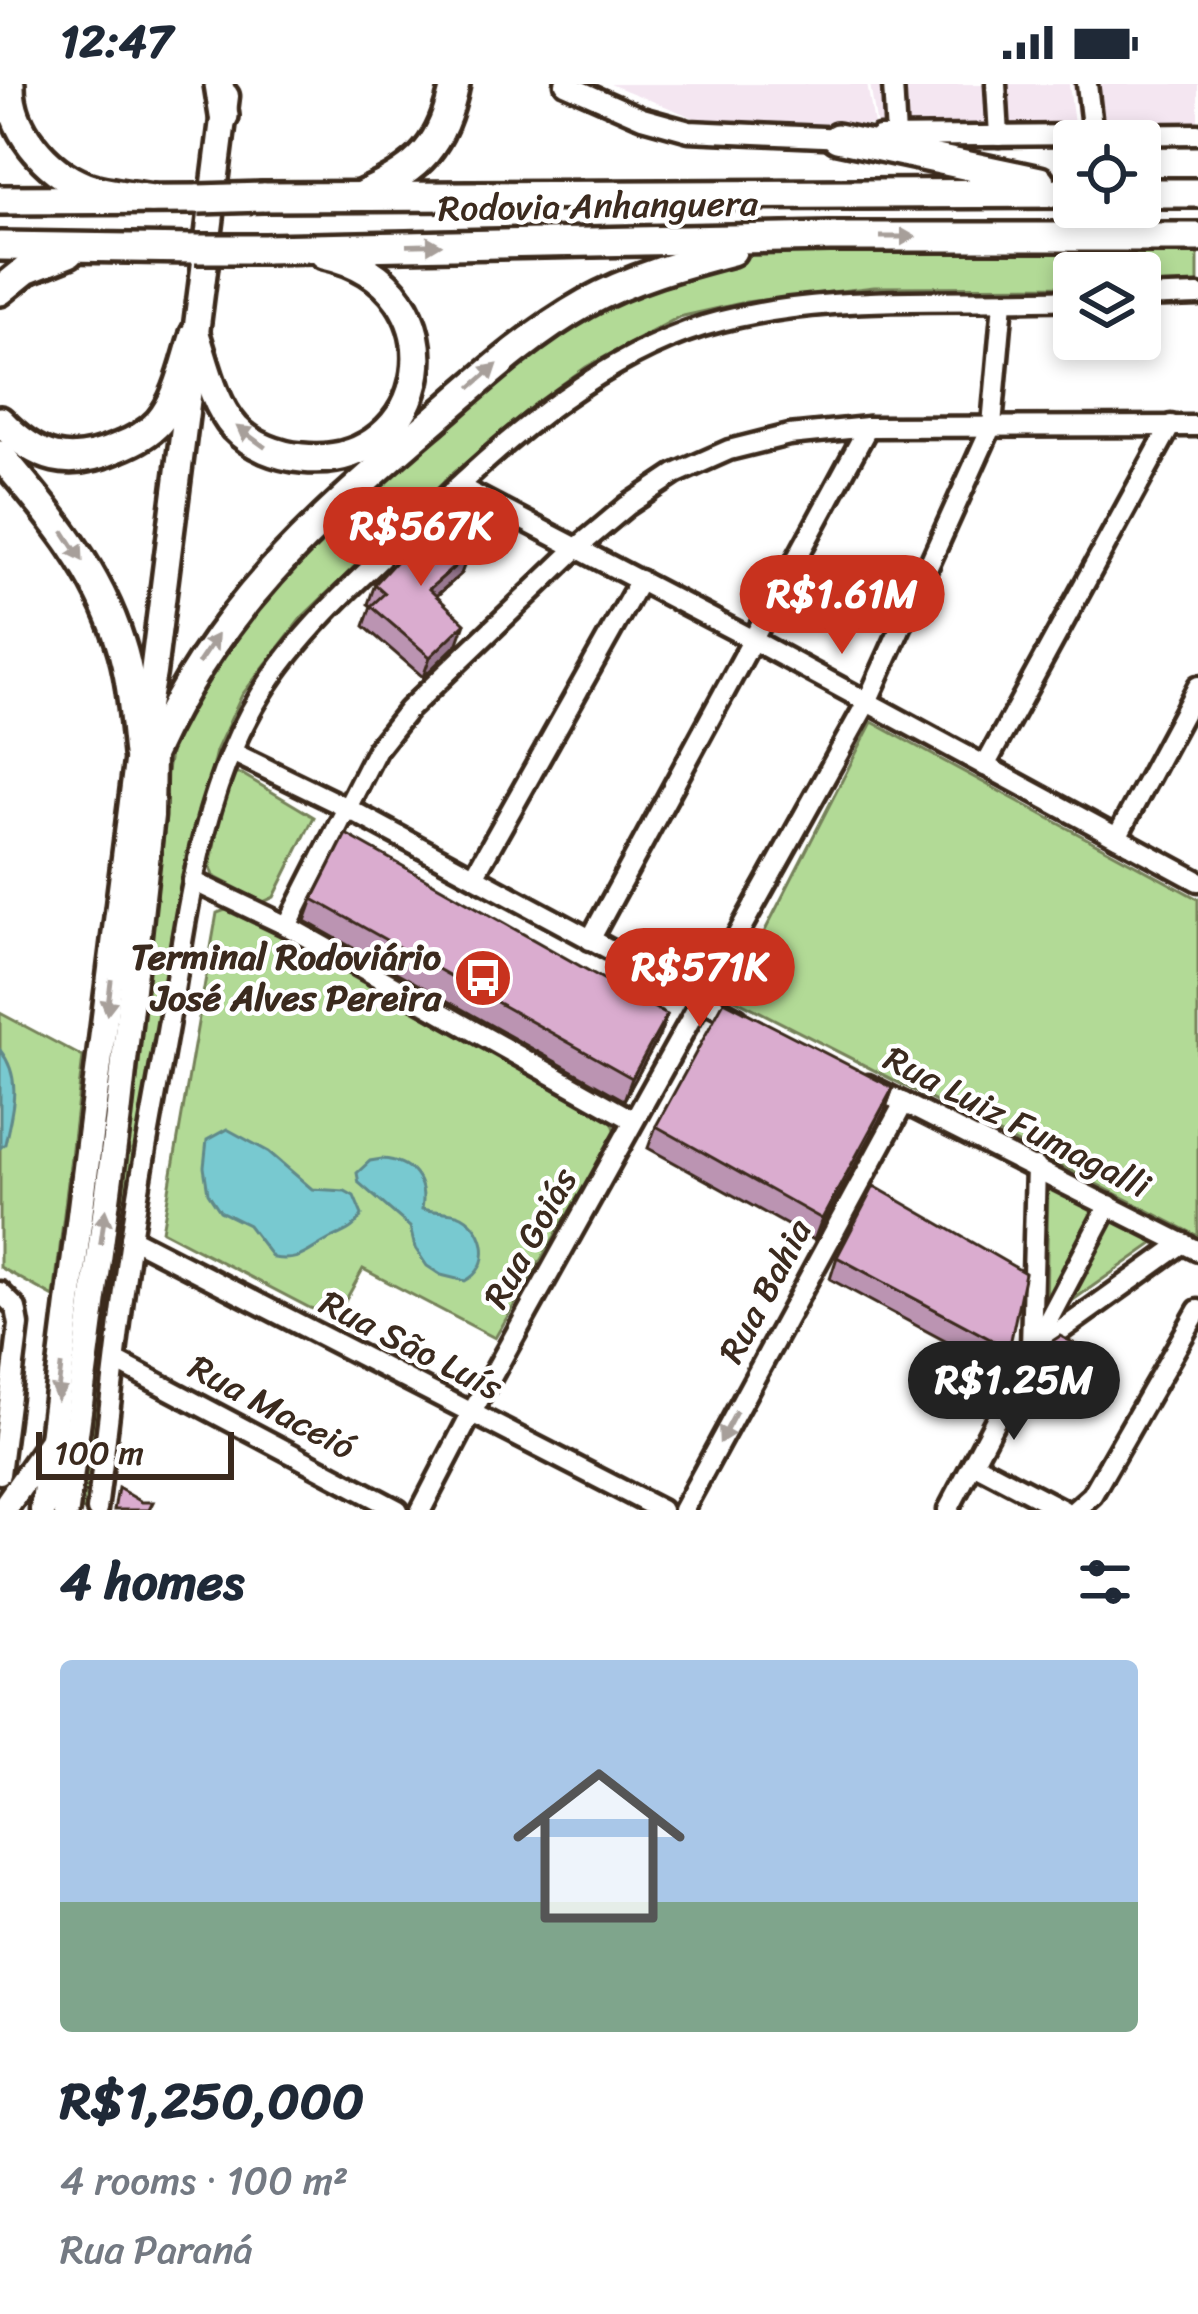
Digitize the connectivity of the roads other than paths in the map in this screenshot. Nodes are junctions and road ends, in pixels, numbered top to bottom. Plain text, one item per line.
1 (10, 84) edge
2 (223, 84) edge
3 (455, 84) edge
4 (565, 84) edge
5 (893, 84) edge
6 (996, 84) edge
7 (1087, 84) edge
8 (224, 116) joint
9 (1091, 120) edge
10 (1161, 134) edge
11 (1198, 134) edge
12 (1053, 135) edge
13 (998, 136) junction
14 (896, 137) junction
15 (837, 138) junction
16 (1053, 185) edge
17 (1053, 189) edge
18 (1161, 192) edge
19 (1198, 193) edge
20 (356, 198) junction
21 (152, 199) junction
22 (0, 200) edge
23 (830, 237) junction
24 (1198, 237) edge
25 (0, 246) edge
26 (104, 246) junction
27 (296, 248) junction
28 (0, 290) edge
29 (1198, 295) edge
30 (1161, 296) edge
31 (1053, 300) edge
32 (1003, 302) junction
33 (195, 334) junction
34 (0, 421) edge
35 (992, 425) junction
36 (1171, 425) junction
37 (1198, 426) edge
38 (868, 427) junction
39 (0, 454) edge
40 (458, 486) junction
41 (578, 547) junction
42 (640, 580) junction
43 (751, 639) junction
44 (1198, 686) edge
45 (867, 702) junction
46 (232, 752) junction
47 (145, 753) junction
48 (985, 766) junction
49 (345, 806) junction
50 (331, 837) junction
51 (1117, 837) junction
52 (351, 847) edge
53 (473, 876) junction
54 (193, 881) junction
55 (1198, 881) edge
56 (287, 926) junction
57 (590, 940) junction
58 (702, 1000) junction
59 (762, 1031) edge
60 (843, 1072) edge
61 (904, 1103) junction
62 (633, 1120) junction
63 (1036, 1167) junction
64 (1109, 1205) junction
65 (131, 1238) junction
66 (1190, 1247) edge
67 (0, 1292) edge
68 (1198, 1310) edge
69 (1031, 1351) junction
70 (116, 1361) junction
71 (471, 1414) junction
72 (52, 1441) junction
73 (973, 1463) junction
74 (0, 1474) edge
75 (3, 1510) edge
76 (43, 1510) edge
77 (66, 1510) edge
78 (97, 1510) edge
79 (398, 1510) edge
80 (421, 1510) edge
81 (661, 1510) edge
82 (683, 1510) edge
83 (948, 1510) edge
84 (1063, 1510) edge
85 (1075, 1510) edge

1 - 21 highway
2 - 8 highway
3 - 20 highway
4 - 15 street
5 - 14 street
6 - 13 street
7 - 9 street
8 - 33 main road
10 - 11 street
12 - 13 street
13 - 14 street
14 - 15 street
15 - 16 highway
17 - 20 highway, Rodovia Anhanguera
18 - 19 highway
20 - 21 highway, Rodovia Anhanguera, bridge
21 - 22 highway, Rodovia Anhanguera
23 -> 24 highway, Rodovia Anhanguera
27 -> 23 highway, Rodovia Anhanguera
47 -> 23 highway
25 - 26 highway, Rodovia Anhanguera
26 - 27 highway, Rodovia Anhanguera, bridge
26 - 28 highway
27 -> 33 highway
29 - 30 street
31 - 32 street
32 - 35 street, Rua Goiás
32 - 40 street
33 - 34 highway
33 - 47 main road
35 - 36 street
35 - 38 street
35 - 45 street, Rua Goiás
36 - 37 street
36 - 48 street
38 - 41 street
38 - 43 street
39 -> 47 highway
40 - 41 street
40 - 46 street
41 - 42 street
41 - 49 street
42 - 43 street
42 - 53 street
43 - 45 street
43 - 57 street
44 - 51 street
45 - 48 street
45 - 58 street, Rua Goiás
46 - 49 street
46 - 54 street
47 -> 72 main road
77 -> 47 main road
48 - 51 street
49 - 50 street
49 - 53 street
50 - 52 street
50 - 56 street
51 - 55 street
53 - 57 street
54 - 56 street
54 - 65 street
56 - 62 street
57 - 58 street
58 - 59 street
58 - 62 street, Rua Goiás
60 - 61 street, Rua Luiz Fumagalli
61 - 63 street, Rua Luiz Fumagalli
61 -> 82 street, Rua Bahia
62 - 71 street, Rua Goiás
63 - 64 street, Rua Luiz Fumagalli
63 - 69 street
64 - 66 street, Rua Luiz Fumagalli
64 - 69 street
65 - 70 street
65 - 71 street, Rua São Luís
66 - 69 street
67 - 74 street
68 - 85 street
69 - 73 street
70 - 78 street
70 - 79 street, Rua Maceió
71 - 80 street, Rua Goiás
71 - 81 street, Rua São Luís
72 - 75 main road
72 - 76 main road
73 - 83 street
73 - 84 street

